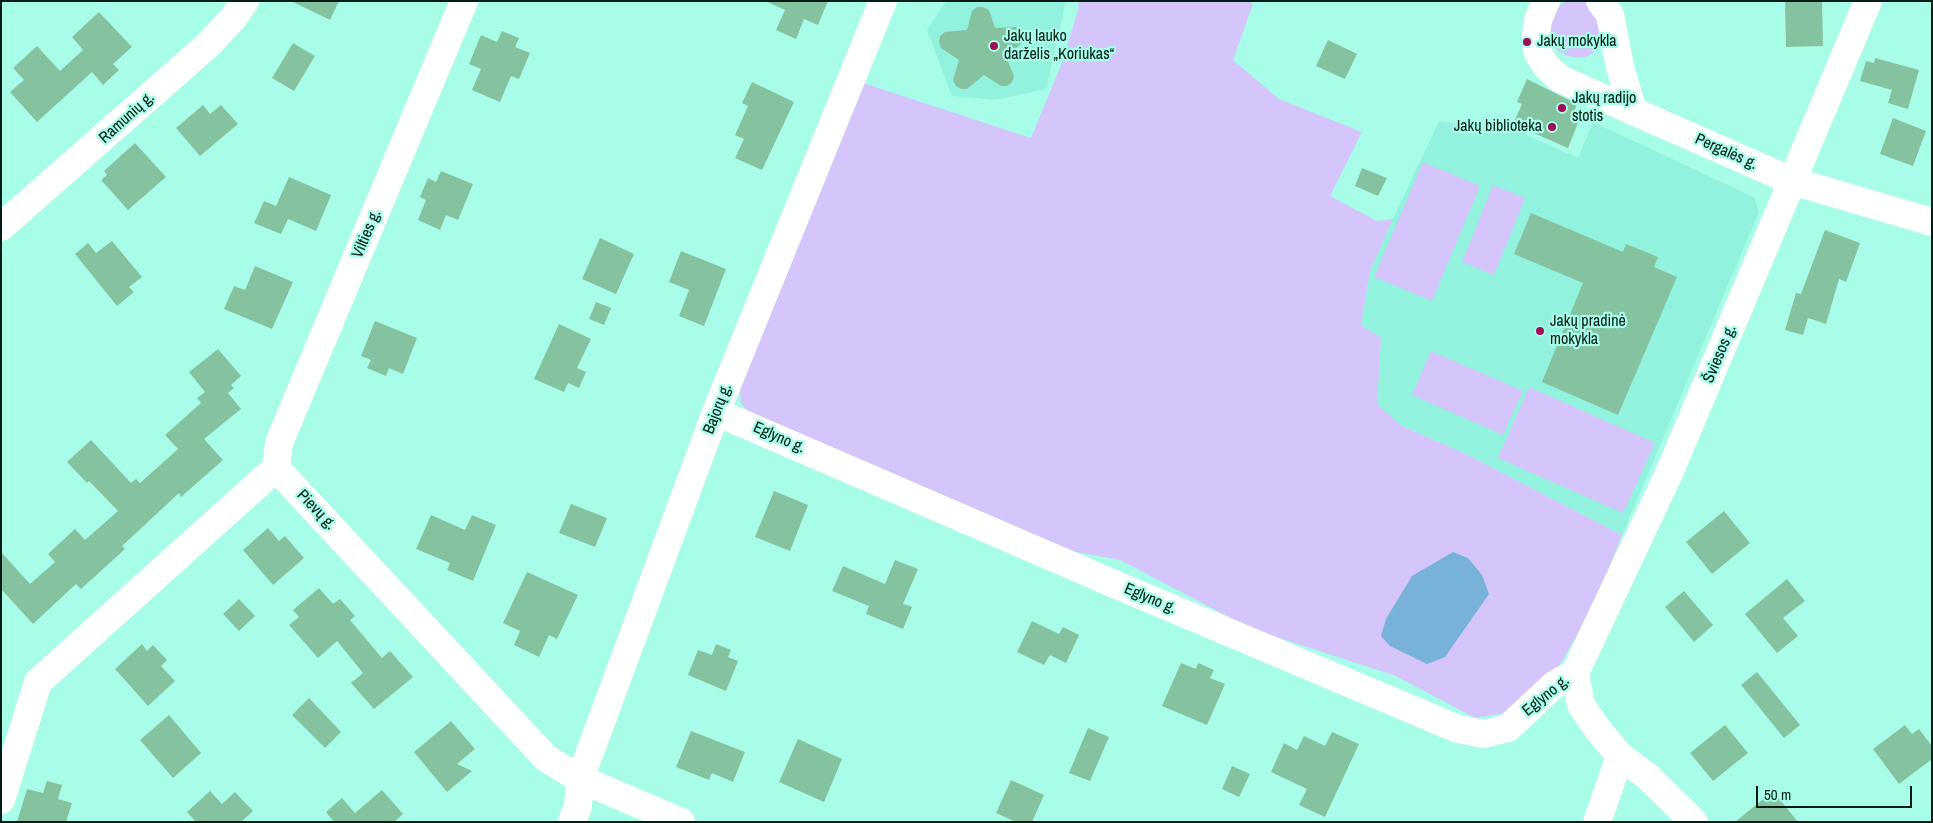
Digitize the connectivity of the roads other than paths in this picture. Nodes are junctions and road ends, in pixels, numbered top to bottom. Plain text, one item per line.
1 (246, 1) edge
2 (464, 1) edge
3 (883, 1) edge
4 (1546, 1) edge
5 (1600, 1) edge
6 (1868, 1) edge
7 (1633, 111) junction
8 (1792, 181) junction
9 (1932, 222) edge
10 (1, 227) edge
11 (716, 412) junction
12 (276, 468) junction
13 (1575, 673) junction
14 (1620, 756) junction
15 (580, 779) junction
16 (1, 800) edge
17 (572, 822) edge
18 (681, 822) edge
19 (1597, 822) edge
20 (1694, 822) edge

1 - 10 street, Ramunių g.
2 - 12 street, Vilties g.
3 - 11 street, Bajorų g.
4 - 7 street, Pergalės g.
5 - 7 street
6 - 8 street, Šviesos g.
7 - 8 street, Pergalės g.
8 - 9 street, Pergalės g.
8 - 13 street, Šviesos g.
11 - 13 street, Eglyno g.
11 - 15 street, Bajorų g.
12 - 15 street, Pievų g.
12 - 16 street
13 - 14 street
14 - 19 street
14 - 20 street
15 - 17 street, Bajorų g.
15 - 18 street, Pievų g.

